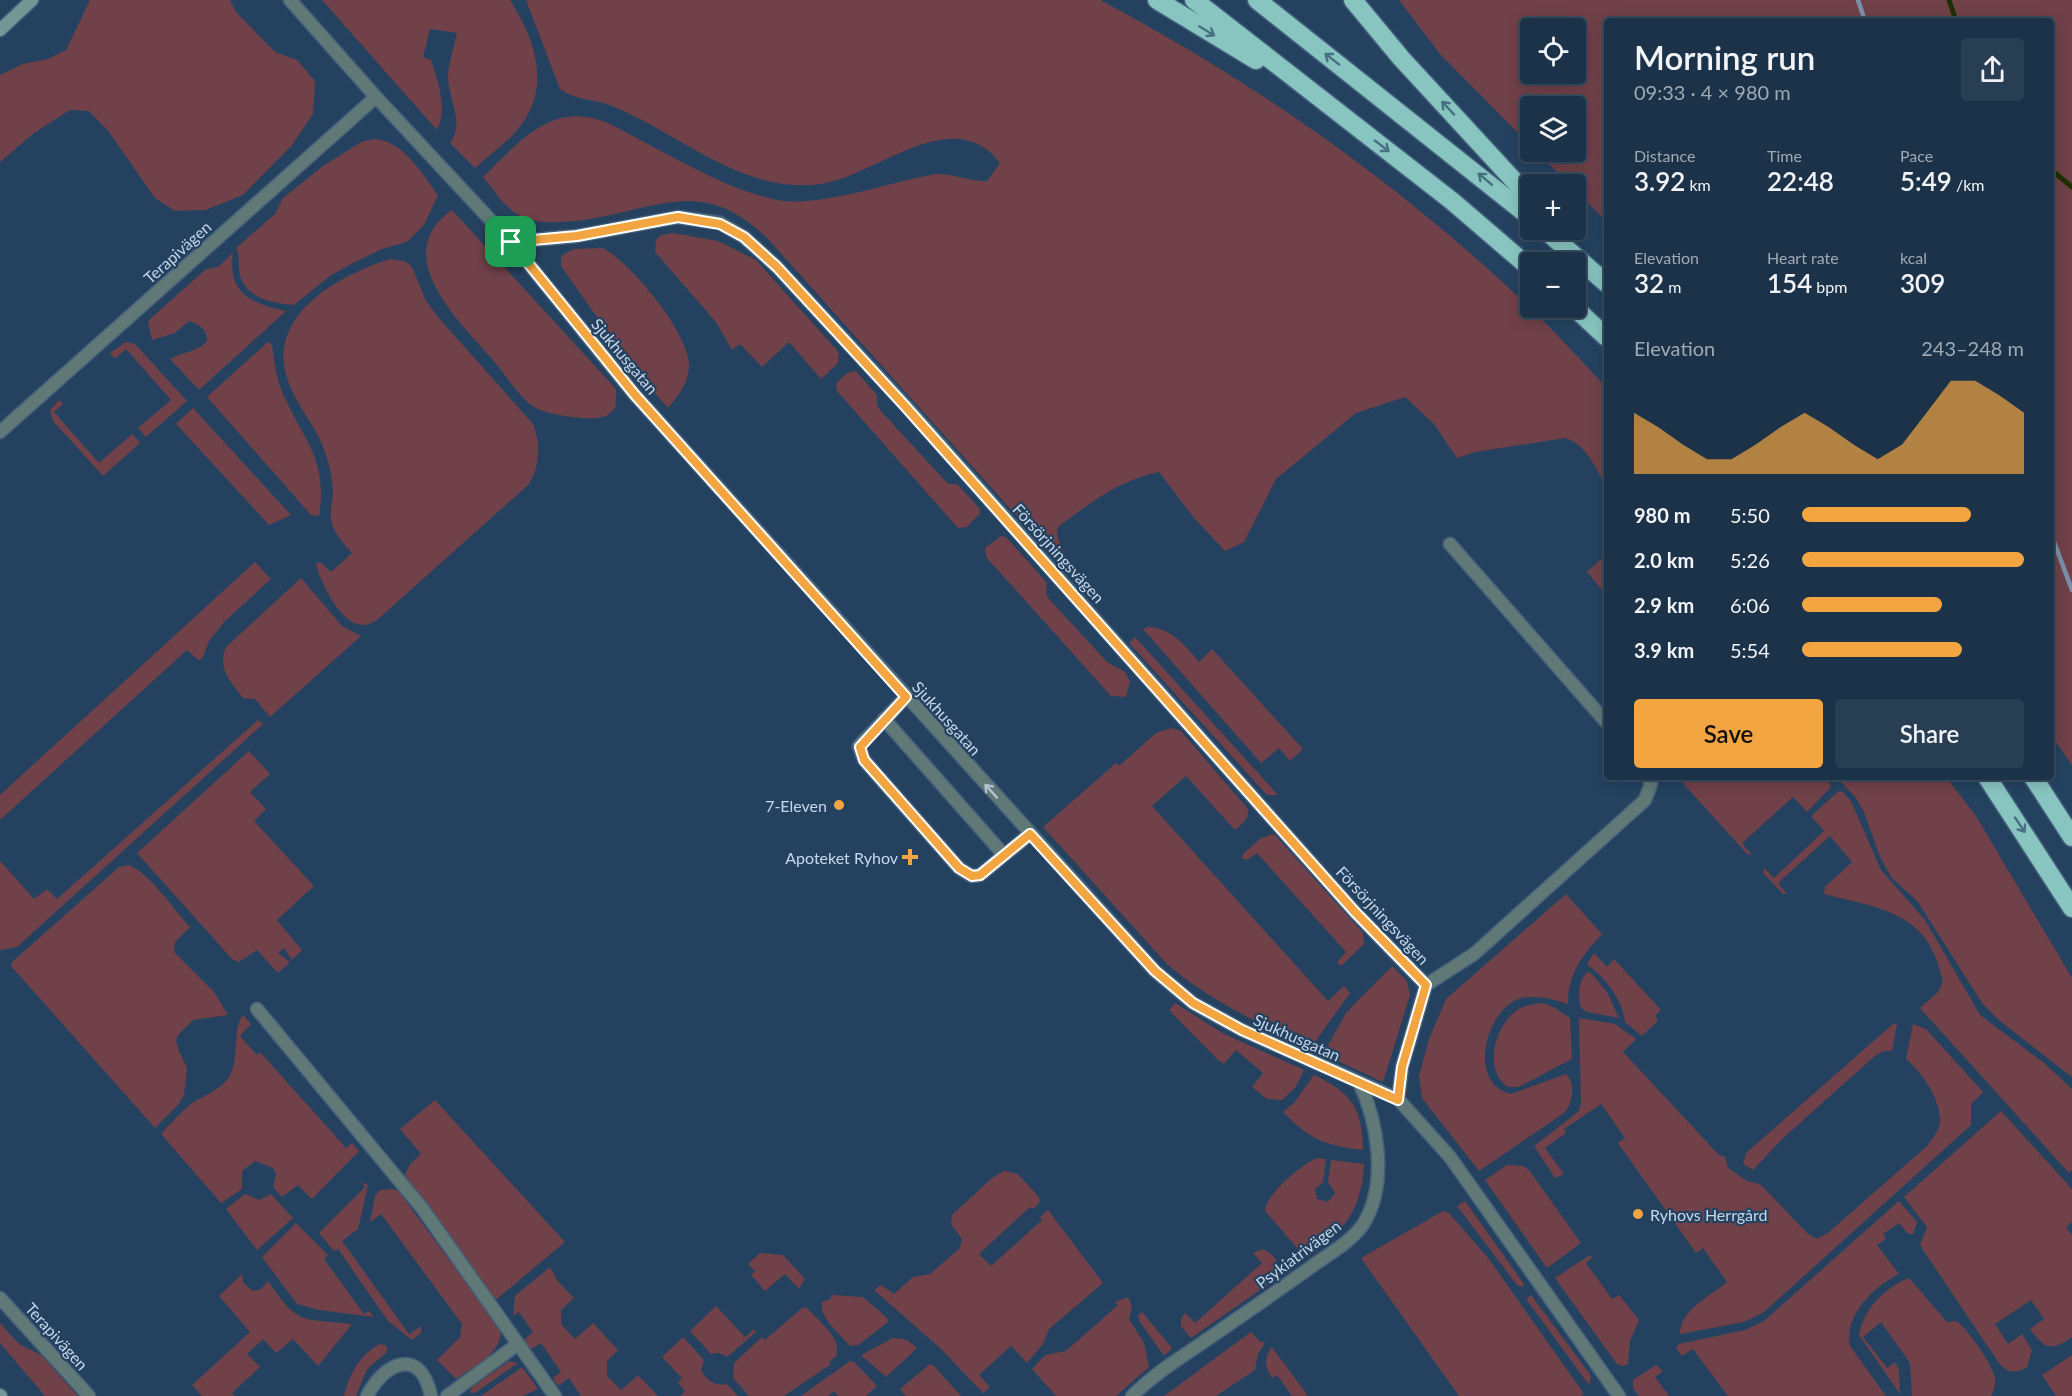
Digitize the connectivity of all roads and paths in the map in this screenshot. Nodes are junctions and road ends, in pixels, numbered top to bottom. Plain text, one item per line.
1 (32, 0) edge
2 (290, 0) edge
3 (1157, 0) edge
4 (1194, 0) edge
5 (1257, 0) edge
6 (1353, 0) edge
7 (0, 30) edge
8 (376, 97) junction
9 (1336, 110) junction
10 (1520, 187) edge
11 (1520, 209) edge
12 (1557, 240) edge
13 (1565, 240) edge
14 (511, 242) junction
15 (1572, 252) edge
16 (1576, 252) edge
17 (1520, 259) edge
18 (1586, 264) edge
19 (1604, 281) edge
20 (1586, 318) edge
21 (1604, 335) edge
22 (0, 432) edge
23 (1450, 544) dead end
24 (906, 697) junction
25 (884, 719) junction
26 (1604, 720) edge
27 (1649, 780) edge
28 (1989, 780) edge
29 (2035, 780) edge
30 (1030, 834) junction
31 (2072, 837) edge
32 (1004, 855) junction
33 (2072, 908) edge
34 (1426, 985) junction
35 (257, 1009) dead end
36 (1359, 1082) junction
37 (1398, 1100) junction
38 (0, 1298) edge
39 (518, 1344) junction
40 (89, 1396) edge
41 (367, 1396) edge
42 (431, 1396) edge
43 (447, 1396) edge
44 (555, 1396) edge
45 (1132, 1396) edge
46 (1619, 1396) edge

1 - 7 street
2 - 8 street, Sjukhusgatan
3 -> 9 highway
4 - 9 highway
11 -> 5 highway
10 -> 6 highway
8 - 14 street, Sjukhusgatan
8 - 22 street, Terapivägen
9 -> 17 highway
12 - 15 highway
13 - 16 highway
14 - 24 street, Sjukhusgatan
14 - 34 street, Försörjningsvägen
18 - 19 highway
20 - 21 highway
23 - 26 street
24 - 25 street
30 -> 24 street, Sjukhusgatan
25 - 32 street
25 - 32 street
27 - 34 street
28 -> 33 highway
29 - 31 highway
30 - 32 street
30 - 36 street, Sjukhusgatan
34 - 37 street, Försörjningsvägen
35 - 39 street
36 - 37 street, Sjukhusgatan
36 - 45 street, Psykiatrivägen
37 - 46 street, Sjukhusgatan
38 - 40 street, Terapivägen
39 - 43 street
39 - 44 street
41 - 42 street

